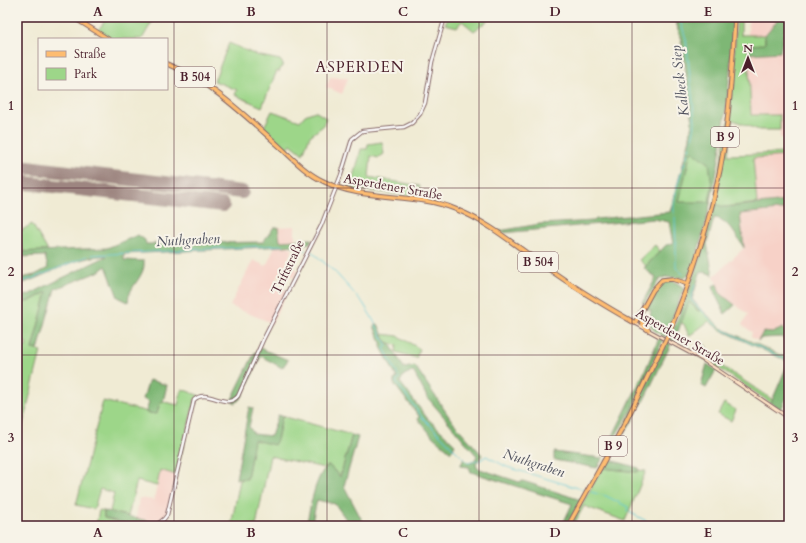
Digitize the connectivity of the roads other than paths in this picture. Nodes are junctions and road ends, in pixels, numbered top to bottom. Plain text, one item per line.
1 (73, 17) edge
2 (445, 17) edge
3 (735, 17) edge
4 (106, 38) edge
5 (168, 64) edge
6 (336, 187) junction
7 (691, 276) junction
8 (681, 282) junction
9 (688, 284) junction
10 (641, 312) junction
11 (636, 323) junction
12 (648, 330) junction
13 (789, 418) edge
14 (155, 526) edge
15 (568, 526) edge

1 - 4 main road
2 - 6 street, Triftstraße
3 - 7 main road, B 9
5 - 6 main road, Asperdener Straße / B 504
6 - 11 main road, Asperdener Straße / B 504
6 - 14 street, Triftstraße
7 - 8 main road
7 - 9 main road, B 9
8 - 9 main road
8 - 10 main road
9 - 15 main road, B 9, bridge
10 - 11 main road
10 - 12 main road
11 - 12 main road, Asperdener Straße
12 - 13 main road, Asperdener Straße

